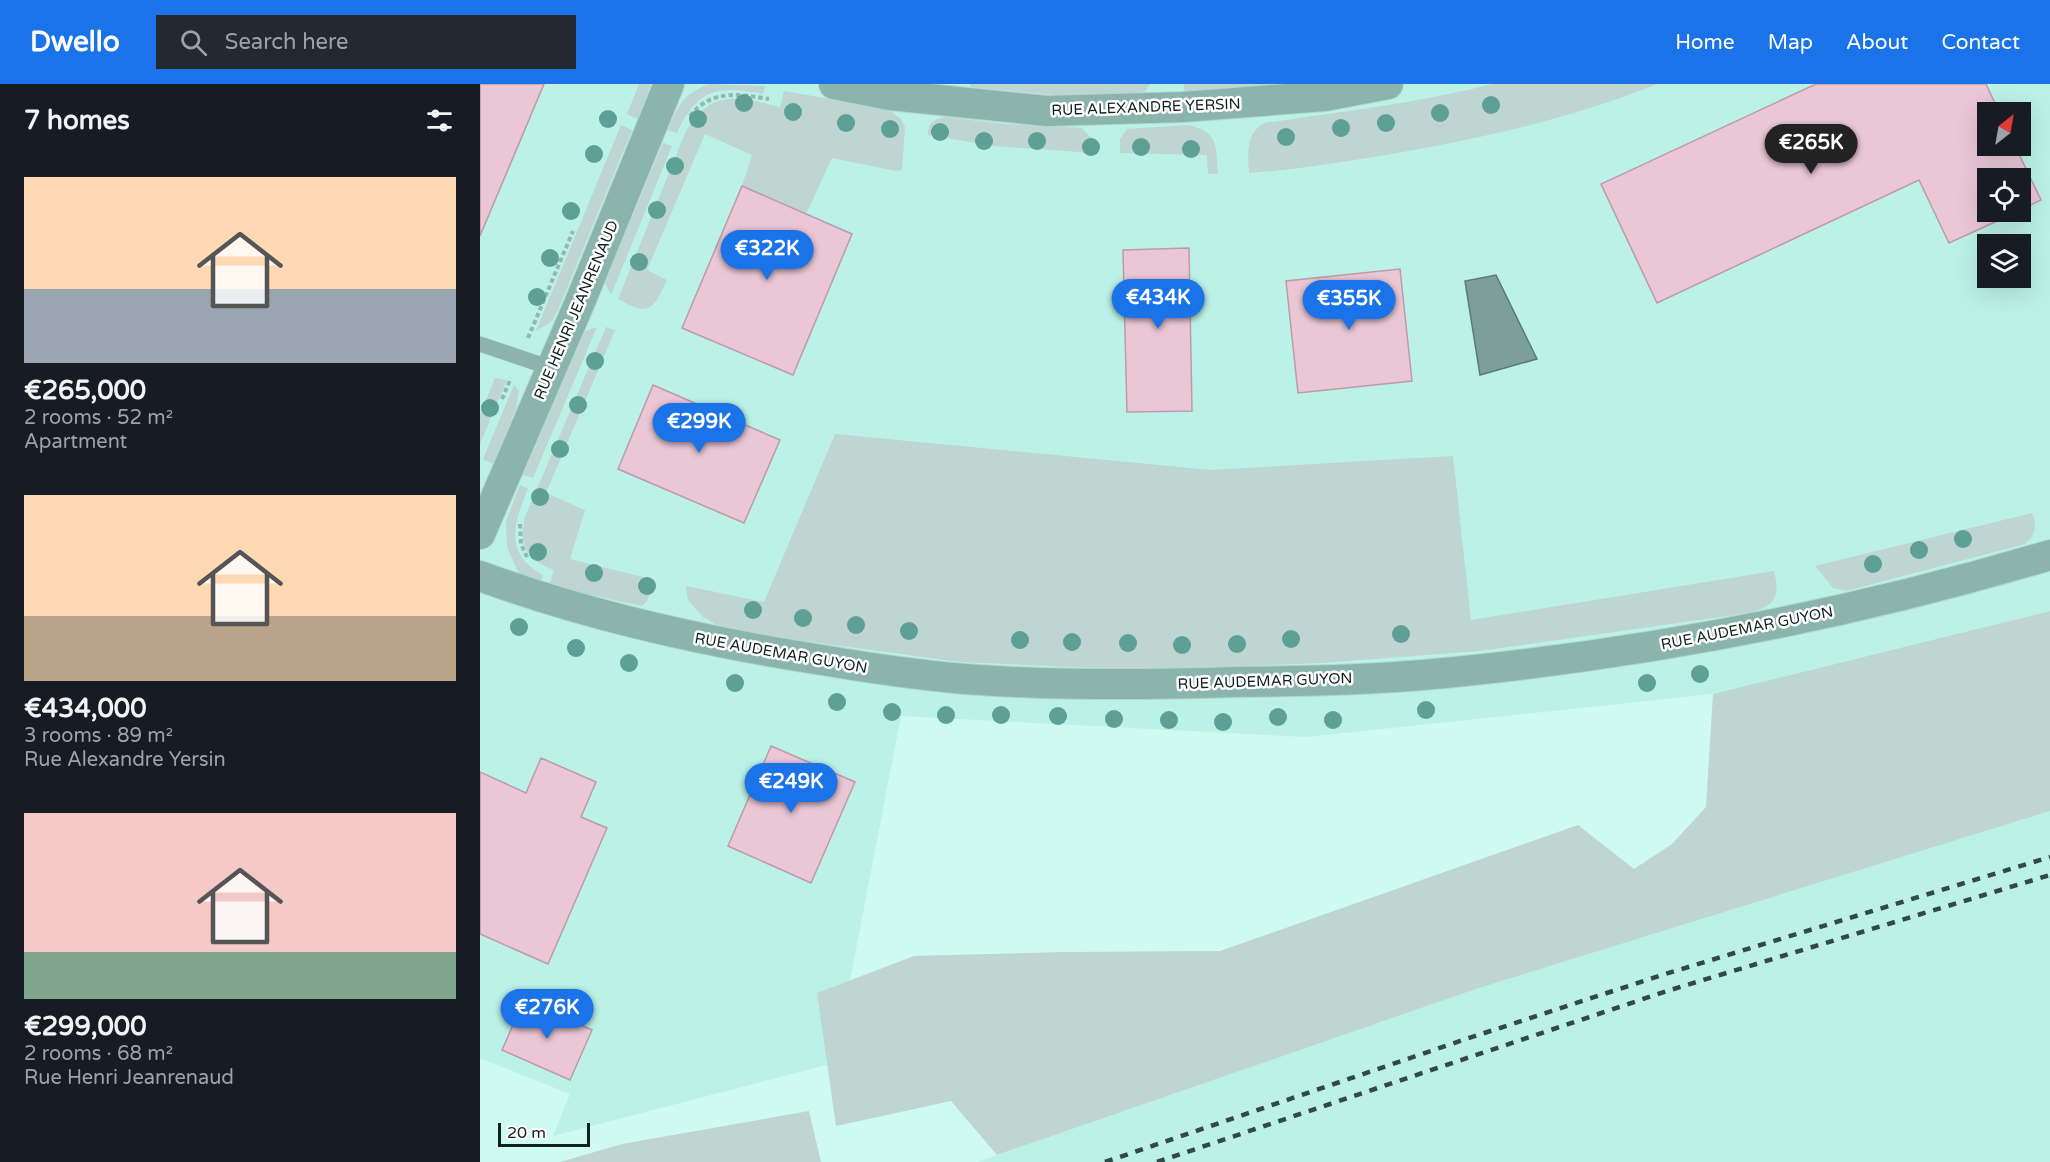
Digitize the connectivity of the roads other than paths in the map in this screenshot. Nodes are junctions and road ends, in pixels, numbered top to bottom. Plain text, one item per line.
1 (669, 84) edge
2 (834, 84) edge
3 (1388, 84) edge
4 (480, 344) edge
5 (551, 368) junction
6 (480, 534) edge
7 (2050, 555) edge
8 (480, 576) edge

1 - 5 street, RUE HENRI JEANRENAUD
2 - 3 street, RUE ALEXANDRE YERSIN
4 - 5 lane
5 - 6 street, RUE HENRI JEANRENAUD
7 - 8 street, RUE AUDEMAR GUYON

